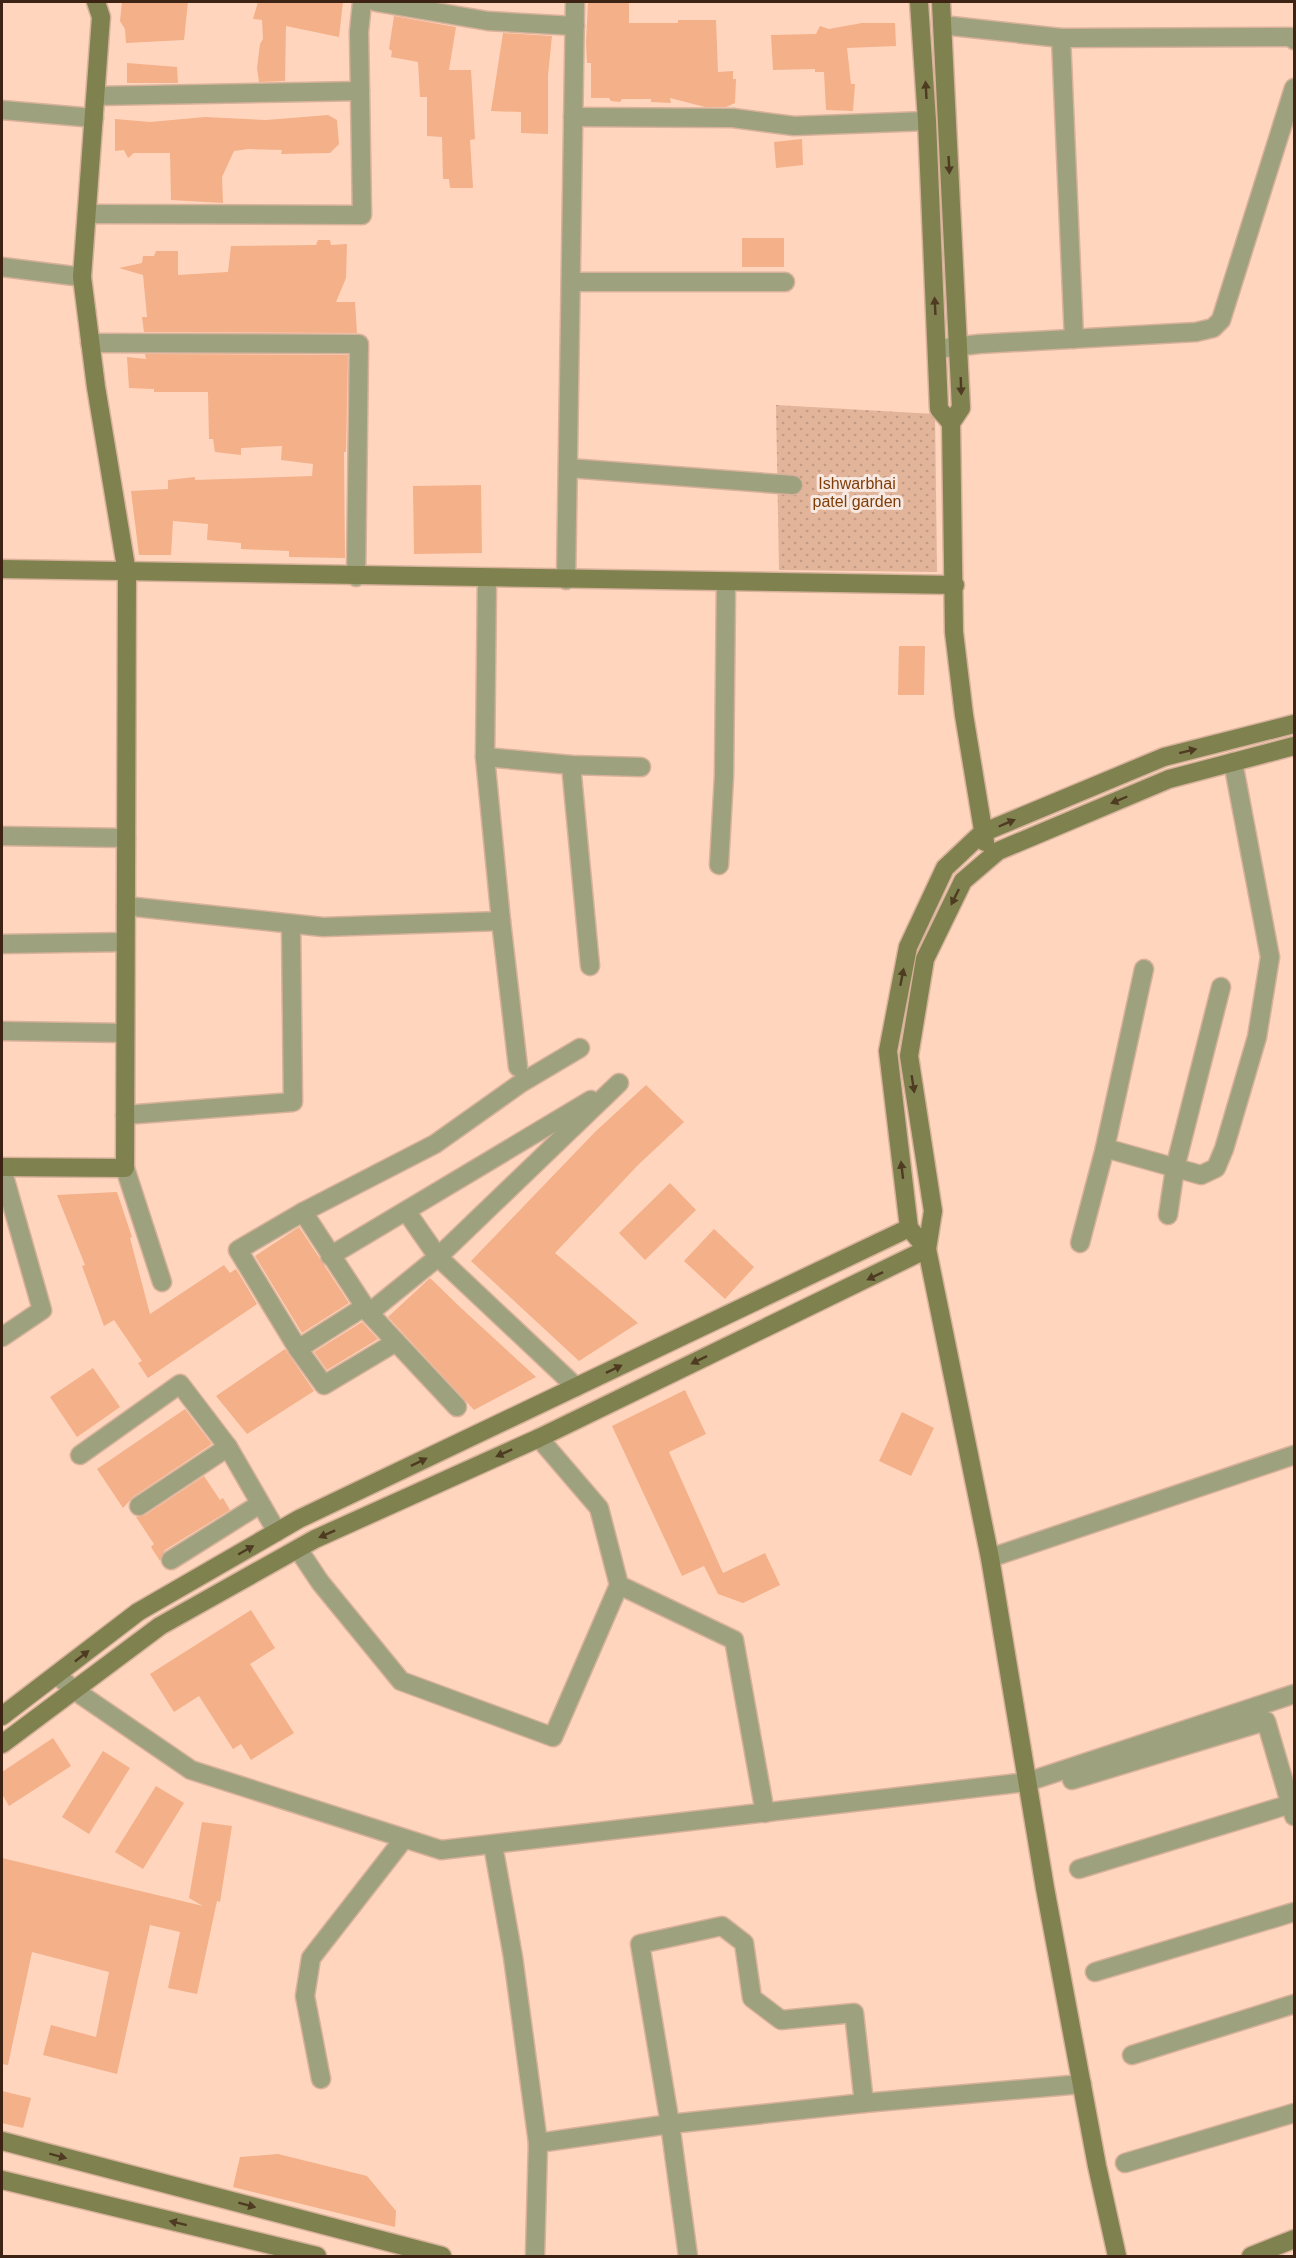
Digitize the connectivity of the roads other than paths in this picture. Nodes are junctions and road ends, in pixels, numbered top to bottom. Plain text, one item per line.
1 (96, 2) edge
2 (362, 2) edge
3 (375, 2) edge
4 (575, 2) edge
5 (920, 2) edge
6 (941, 2) edge
7 (942, 25) junction
8 (575, 26) junction
9 (1061, 38) junction
10 (1294, 40) edge
11 (1294, 88) edge
12 (360, 91) junction
13 (96, 96) junction
14 (2, 110) edge
15 (573, 117) junction
16 (94, 118) junction
17 (927, 121) junction
18 (87, 214) junction
19 (2, 267) edge
20 (82, 277) junction
21 (571, 282) junction
22 (785, 282) dead end
23 (1074, 339) junction
24 (90, 343) junction
25 (960, 346) junction
26 (937, 349) junction
27 (951, 423) junction
28 (568, 468) junction
29 (793, 485) dead end
30 (2, 569) edge
31 (127, 573) junction
32 (356, 577) junction
33 (487, 579) junction
34 (566, 580) junction
35 (726, 583) junction
36 (955, 585) junction
37 (1294, 724) edge
38 (1294, 746) edge
39 (485, 757) junction
40 (1233, 762) junction
41 (571, 765) junction
42 (641, 767) dead end
43 (982, 833) junction
44 (2, 836) edge
45 (126, 838) junction
46 (990, 858) junction
47 (719, 865) dead end
48 (126, 906) junction
49 (501, 921) junction
50 (291, 924) junction
51 (125, 942) junction
52 (2, 944) edge
53 (590, 966) dead end
54 (1144, 969) dead end
55 (1221, 987) dead end
56 (2, 1031) edge
57 (125, 1033) junction
58 (580, 1048) dead end
59 (518, 1067) dead end
60 (125, 1114) junction
61 (1105, 1148) junction
62 (2, 1168) edge
63 (124, 1168) junction
64 (1175, 1168) junction
65 (406, 1211) junction
66 (303, 1212) junction
67 (1168, 1215) dead end
68 (909, 1228) junction
69 (1080, 1243) dead end
70 (927, 1249) junction
71 (330, 1256) junction
72 (438, 1257) junction
73 (162, 1282) dead end
74 (367, 1310) junction
75 (2, 1337) edge
76 (396, 1342) junction
77 (298, 1349) junction
78 (576, 1387) junction
79 (457, 1407) dead end
80 (539, 1438) junction
81 (228, 1447) junction
82 (80, 1455) dead end
83 (1294, 1455) edge
84 (260, 1504) junction
85 (139, 1506) dead end
86 (277, 1532) junction
87 (298, 1549) junction
88 (990, 1558) junction
89 (171, 1560) dead end
90 (619, 1585) junction
91 (57, 1675) junction
92 (74, 1690) junction
93 (1294, 1694) edge
94 (2, 1716) edge
95 (2, 1744) edge
96 (1072, 1780) dead end
97 (1027, 1782) junction
98 (1293, 1808) edge
99 (765, 1813) junction
100 (403, 1840) junction
101 (493, 1845) junction
102 (1079, 1869) dead end
103 (1294, 1912) edge
104 (1095, 1972) dead end
105 (1294, 2004) edge
106 (1132, 2055) dead end
107 (321, 2079) dead end
108 (1082, 2084) junction
109 (864, 2103) junction
110 (1294, 2113) edge
111 (670, 2124) junction
112 (2, 2141) edge
113 (538, 2143) junction
114 (1125, 2163) dead end
115 (2, 2181) edge
116 (1294, 2239) edge
117 (317, 2256) edge
118 (442, 2256) edge
119 (535, 2256) edge
120 (688, 2256) edge
121 (1117, 2256) edge
122 (1251, 2256) edge

1 - 13 street
2 - 12 street
3 - 8 street
4 - 8 street
17 -> 5 street
6 - 7 street
7 - 9 street
7 -> 25 street
8 - 15 street
9 - 10 street
9 - 23 street
11 - 23 street
12 - 13 street
12 - 18 street
13 - 16 street
14 - 16 street
15 - 17 street
15 - 21 street
16 - 18 street
26 -> 17 street
18 - 20 street
19 - 20 street
20 - 24 street
21 - 22 street
21 - 28 street
23 - 25 street
24 - 31 street
24 - 32 street
25 - 26 street
25 -> 27 street
26 - 27 street
27 - 36 street
28 - 29 street
28 - 34 street
30 - 31 street
31 - 32 street
31 - 45 street
32 - 33 street
33 - 34 street
33 - 39 street
34 - 35 street
35 - 36 street
35 - 47 street
36 - 43 street
43 -> 37 street
38 - 40 street
39 - 41 street
39 - 49 street
40 -> 46 street
40 - 64 street
41 - 42 street
41 - 53 street
43 - 46 street
68 -> 43 street
44 - 45 street
45 - 48 street
46 -> 70 street
48 - 50 street
48 - 51 street
49 - 50 street
49 - 59 street
50 - 60 street
51 - 52 street
51 - 57 street
54 - 61 street
55 - 64 street
56 - 57 street
57 - 60 street
58 - 66 street
60 - 63 street
61 - 64 street
61 - 69 street
62 - 63 street
62 - 75 street
63 - 73 street
64 - 67 street
65 - 71 street
65 - 72 street
65 - 72 street
66 - 71 street
66 - 77 street
68 - 70 street
78 -> 68 street
70 -> 80 street
70 - 88 street
71 - 74 street
72 - 74 street
72 - 78 street
74 - 76 street
74 - 77 street
76 - 77 street
76 - 79 street
86 -> 78 street
80 -> 87 street
80 - 90 street
81 - 82 street
81 - 84 street
81 - 85 street
83 - 88 street
84 - 86 street
84 - 89 street
91 -> 86 street
87 - 90 street
87 - 92 street
88 - 97 street
90 - 99 street
91 - 92 street
91 - 94 street
92 - 95 street
92 - 100 street
93 - 97 street
96 - 98 street
97 - 99 street
97 - 108 street
98 - 102 street
99 - 101 street
100 - 101 street
100 - 107 street
101 - 113 street
103 - 104 street
105 - 106 street
108 - 109 street
108 - 121 street
109 - 111 street
109 - 111 street
110 - 114 street
111 - 113 street
111 - 120 street
112 -> 118 street
113 - 119 street
117 -> 115 street
116 - 122 street

